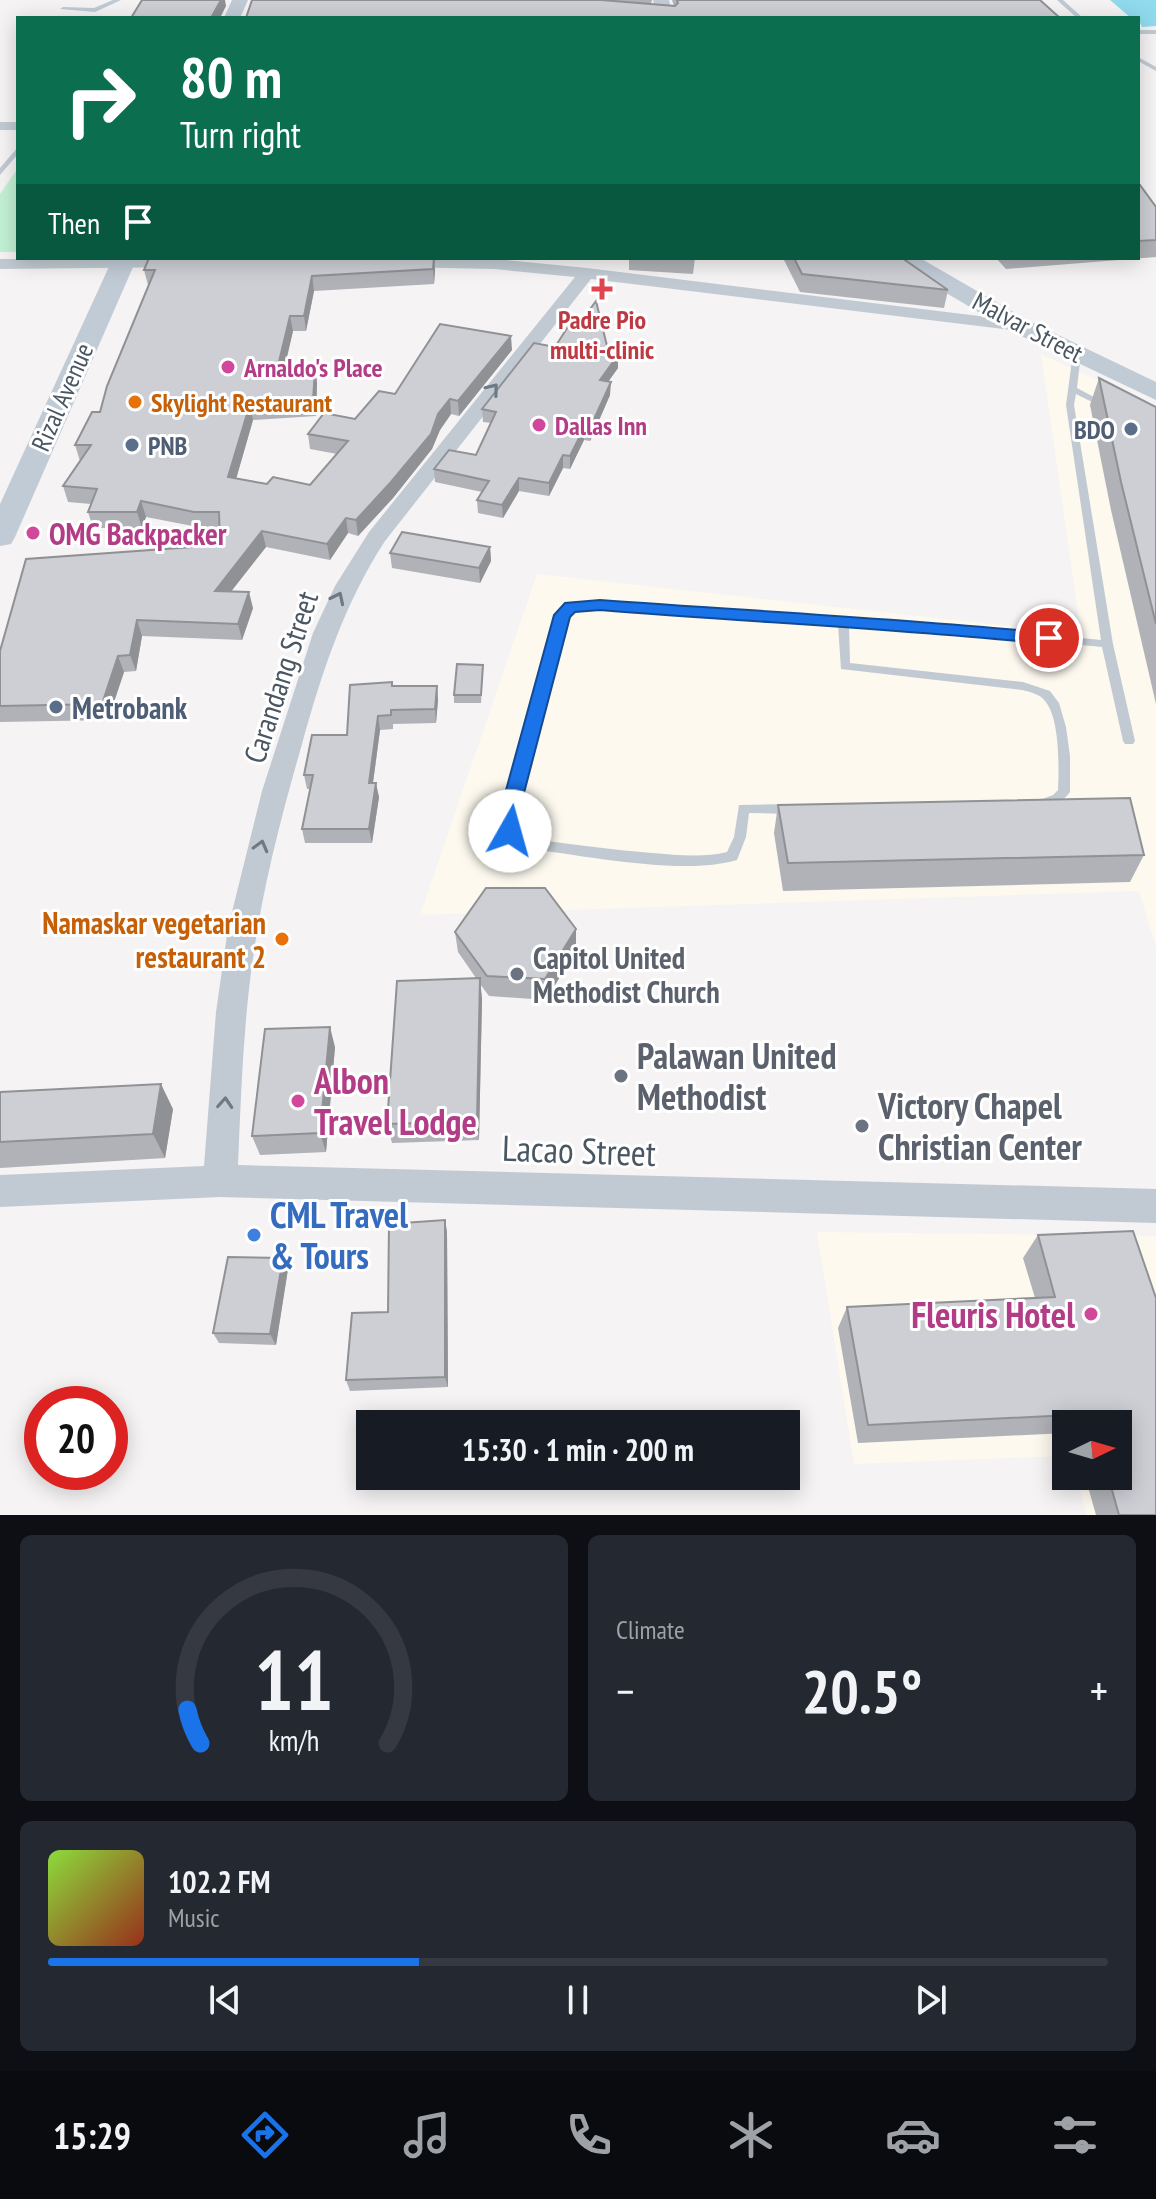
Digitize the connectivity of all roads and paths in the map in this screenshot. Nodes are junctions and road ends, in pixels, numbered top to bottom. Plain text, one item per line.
1 (118, 0) edge
2 (239, 0) edge
3 (1060, 0) edge
4 (256, 1) edge
5 (63, 9) dead end
6 (1078, 16) edge
7 (16, 152) edge
8 (0, 173) edge
9 (906, 260) edge
10 (124, 261) edge
11 (385, 262) edge
12 (200, 263) edge
13 (0, 264) edge
14 (587, 273) junction
15 (1020, 326) junction
16 (1077, 353) junction
17 (1072, 389) junction
18 (1156, 392) edge
19 (1114, 410) edge
20 (0, 537) edge
21 (843, 622) junction
22 (1107, 644) junction
23 (1129, 741) dead end
24 (1026, 806) edge
25 (799, 809) edge
26 (220, 1181) junction
27 (0, 1191) edge
28 (1156, 1206) edge

1 - 5 lane
2 - 4 street
3 - 6 lane
7 - 8 lane
9 - 15 main road, Malvar Street
10 - 12 street
10 - 13 street
10 - 20 main road, Rizal Avenue
11 - 14 street
14 - 15 street
26 -> 14 street, Carandang Street
15 - 16 main road, Malvar Street
16 - 17 lane
16 - 18 main road, Malvar Street
17 - 19 lane
17 - 22 lane
21 - 22 lane
21 - 24 lane
21 - 25 lane
22 - 23 lane
26 - 27 street, Lacao Street
26 - 28 street, Lacao Street

